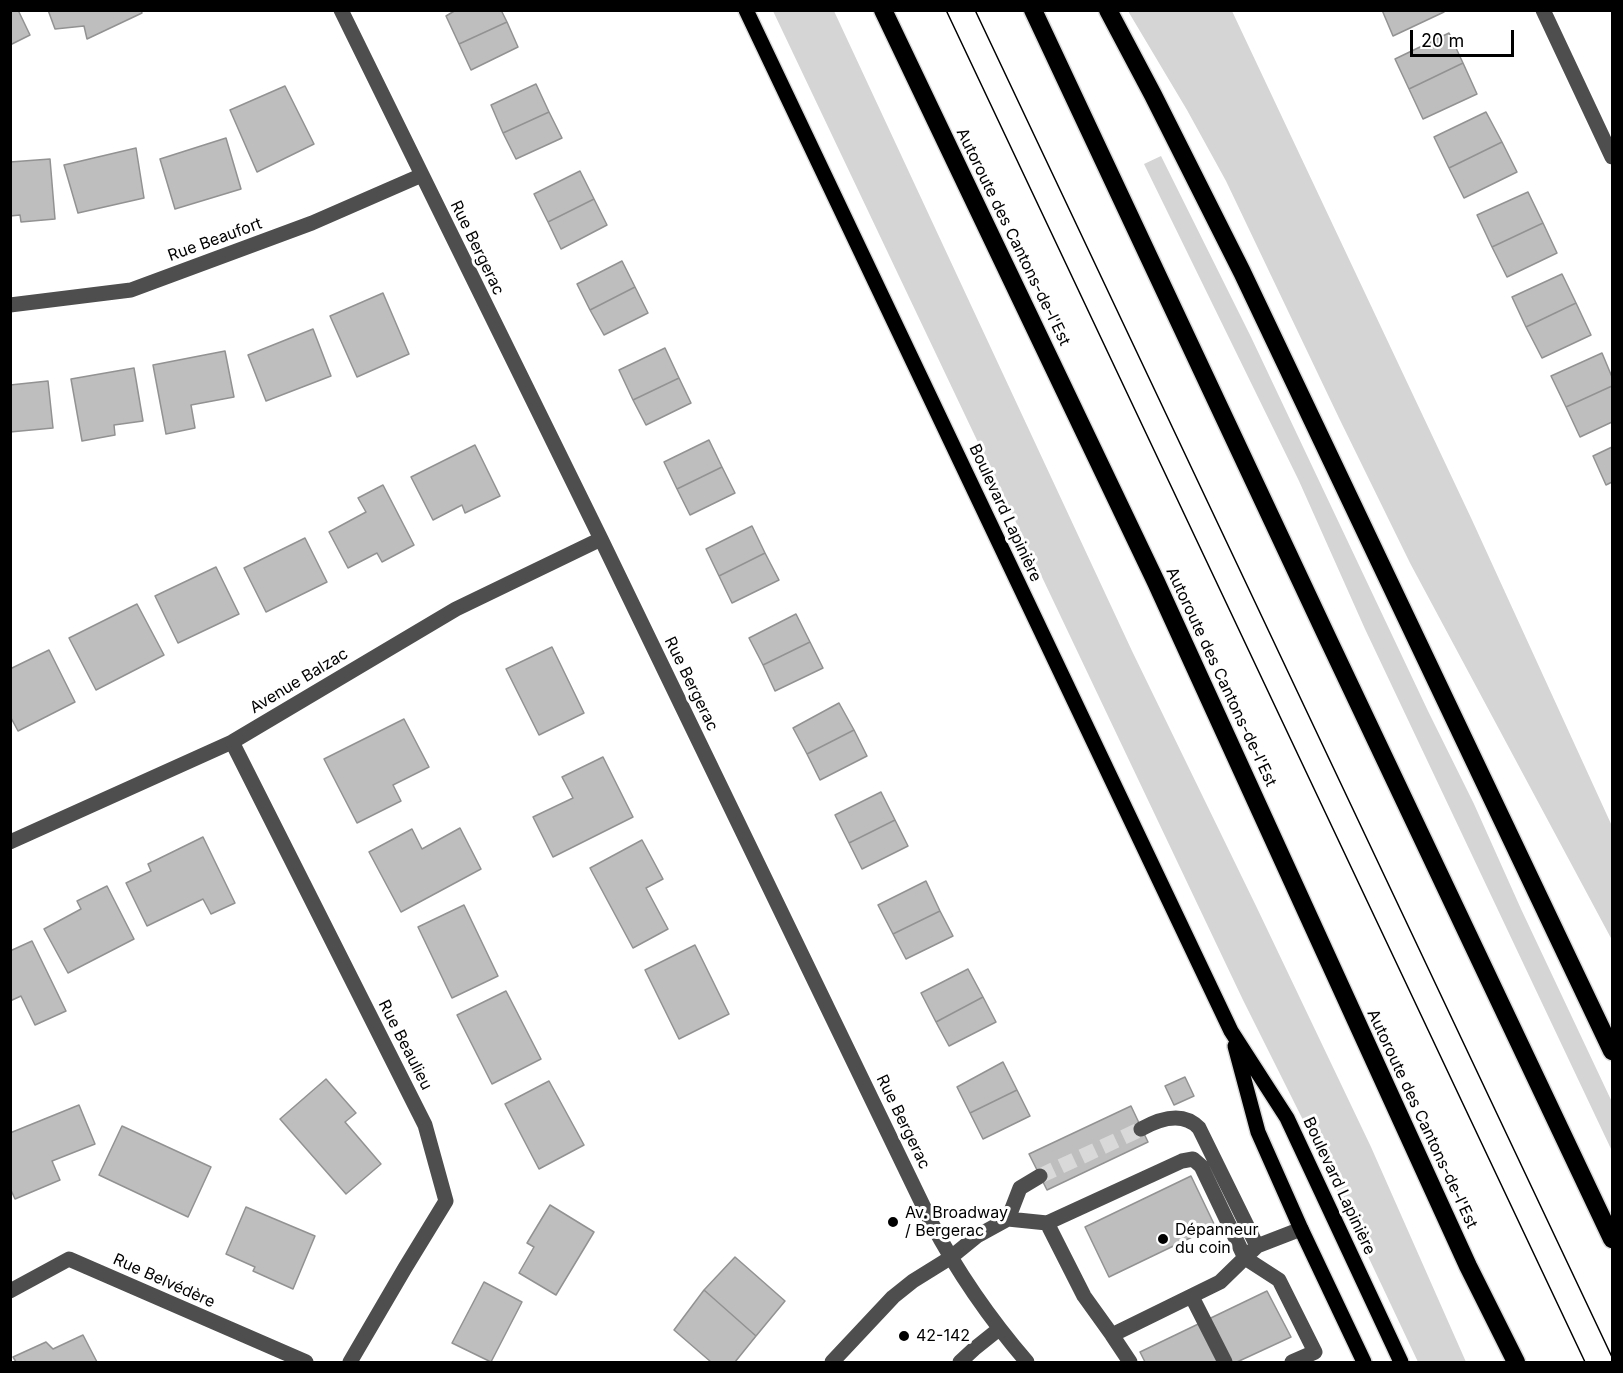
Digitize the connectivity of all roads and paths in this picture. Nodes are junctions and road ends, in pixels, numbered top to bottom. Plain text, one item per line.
1 (340, 10) edge
2 (746, 10) edge
3 (883, 10) edge
4 (1033, 10) edge
5 (1108, 10) edge
6 (1543, 10) edge
7 (1612, 157) edge
8 (422, 175) junction
9 (10, 305) edge
10 (601, 539) junction
11 (232, 742) junction
12 (10, 842) edge
13 (1231, 1032) junction
14 (1612, 1051) edge
15 (1141, 1129) tunnel mouth
16 (1040, 1176) tunnel mouth
17 (1008, 1218) junction
18 (1047, 1223) junction
19 (1300, 1229) junction
20 (1612, 1239) edge
21 (1257, 1246) junction
22 (951, 1258) junction
23 (1245, 1258) junction
24 (1468, 1266) junction
25 (10, 1291) edge
26 (1192, 1297) junction
27 (999, 1329) junction
28 (1112, 1335) junction
29 (306, 1362) edge
30 (350, 1362) edge
31 (832, 1362) edge
32 (960, 1362) edge
33 (1027, 1362) edge
34 (1130, 1362) edge
35 (1225, 1362) edge
36 (1292, 1362) edge
37 (1364, 1362) edge
38 (1401, 1362) edge
39 (1506, 1362) edge
40 (1516, 1362) edge

1 - 8 street, Rue Bergerac
2 - 13 main road, Boulevard Lapinière
3 - 24 highway, Autoroute des Cantons-de-l'Est
4 - 20 highway
5 - 14 highway
6 - 7 street
8 - 9 street, Rue Beaufort
8 - 10 street, Rue Bergerac
10 - 11 street, Avenue Balzac
10 - 22 street, Rue Bergerac
11 - 12 street, Avenue Balzac
11 - 30 street, Rue Beaulieu
13 - 19 main road, Boulevard Lapinière
13 - 38 main road, Boulevard Lapinière
15 - 21 street
16 - 17 street
17 - 18 street
17 - 22 street
18 - 23 street
18 - 28 street
19 - 21 street
19 - 37 main road, Boulevard Lapinière
21 - 23 street
22 - 27 street, Rue Bergerac
22 - 31 street
23 - 26 street
23 - 36 street
24 - 39 highway
24 - 40 highway, Autoroute des Cantons-de-l'Est
25 - 29 street, Rue Belvédère
26 - 28 street
26 - 35 street
27 - 32 street
27 - 33 street, Rue Bergerac
28 - 34 street

